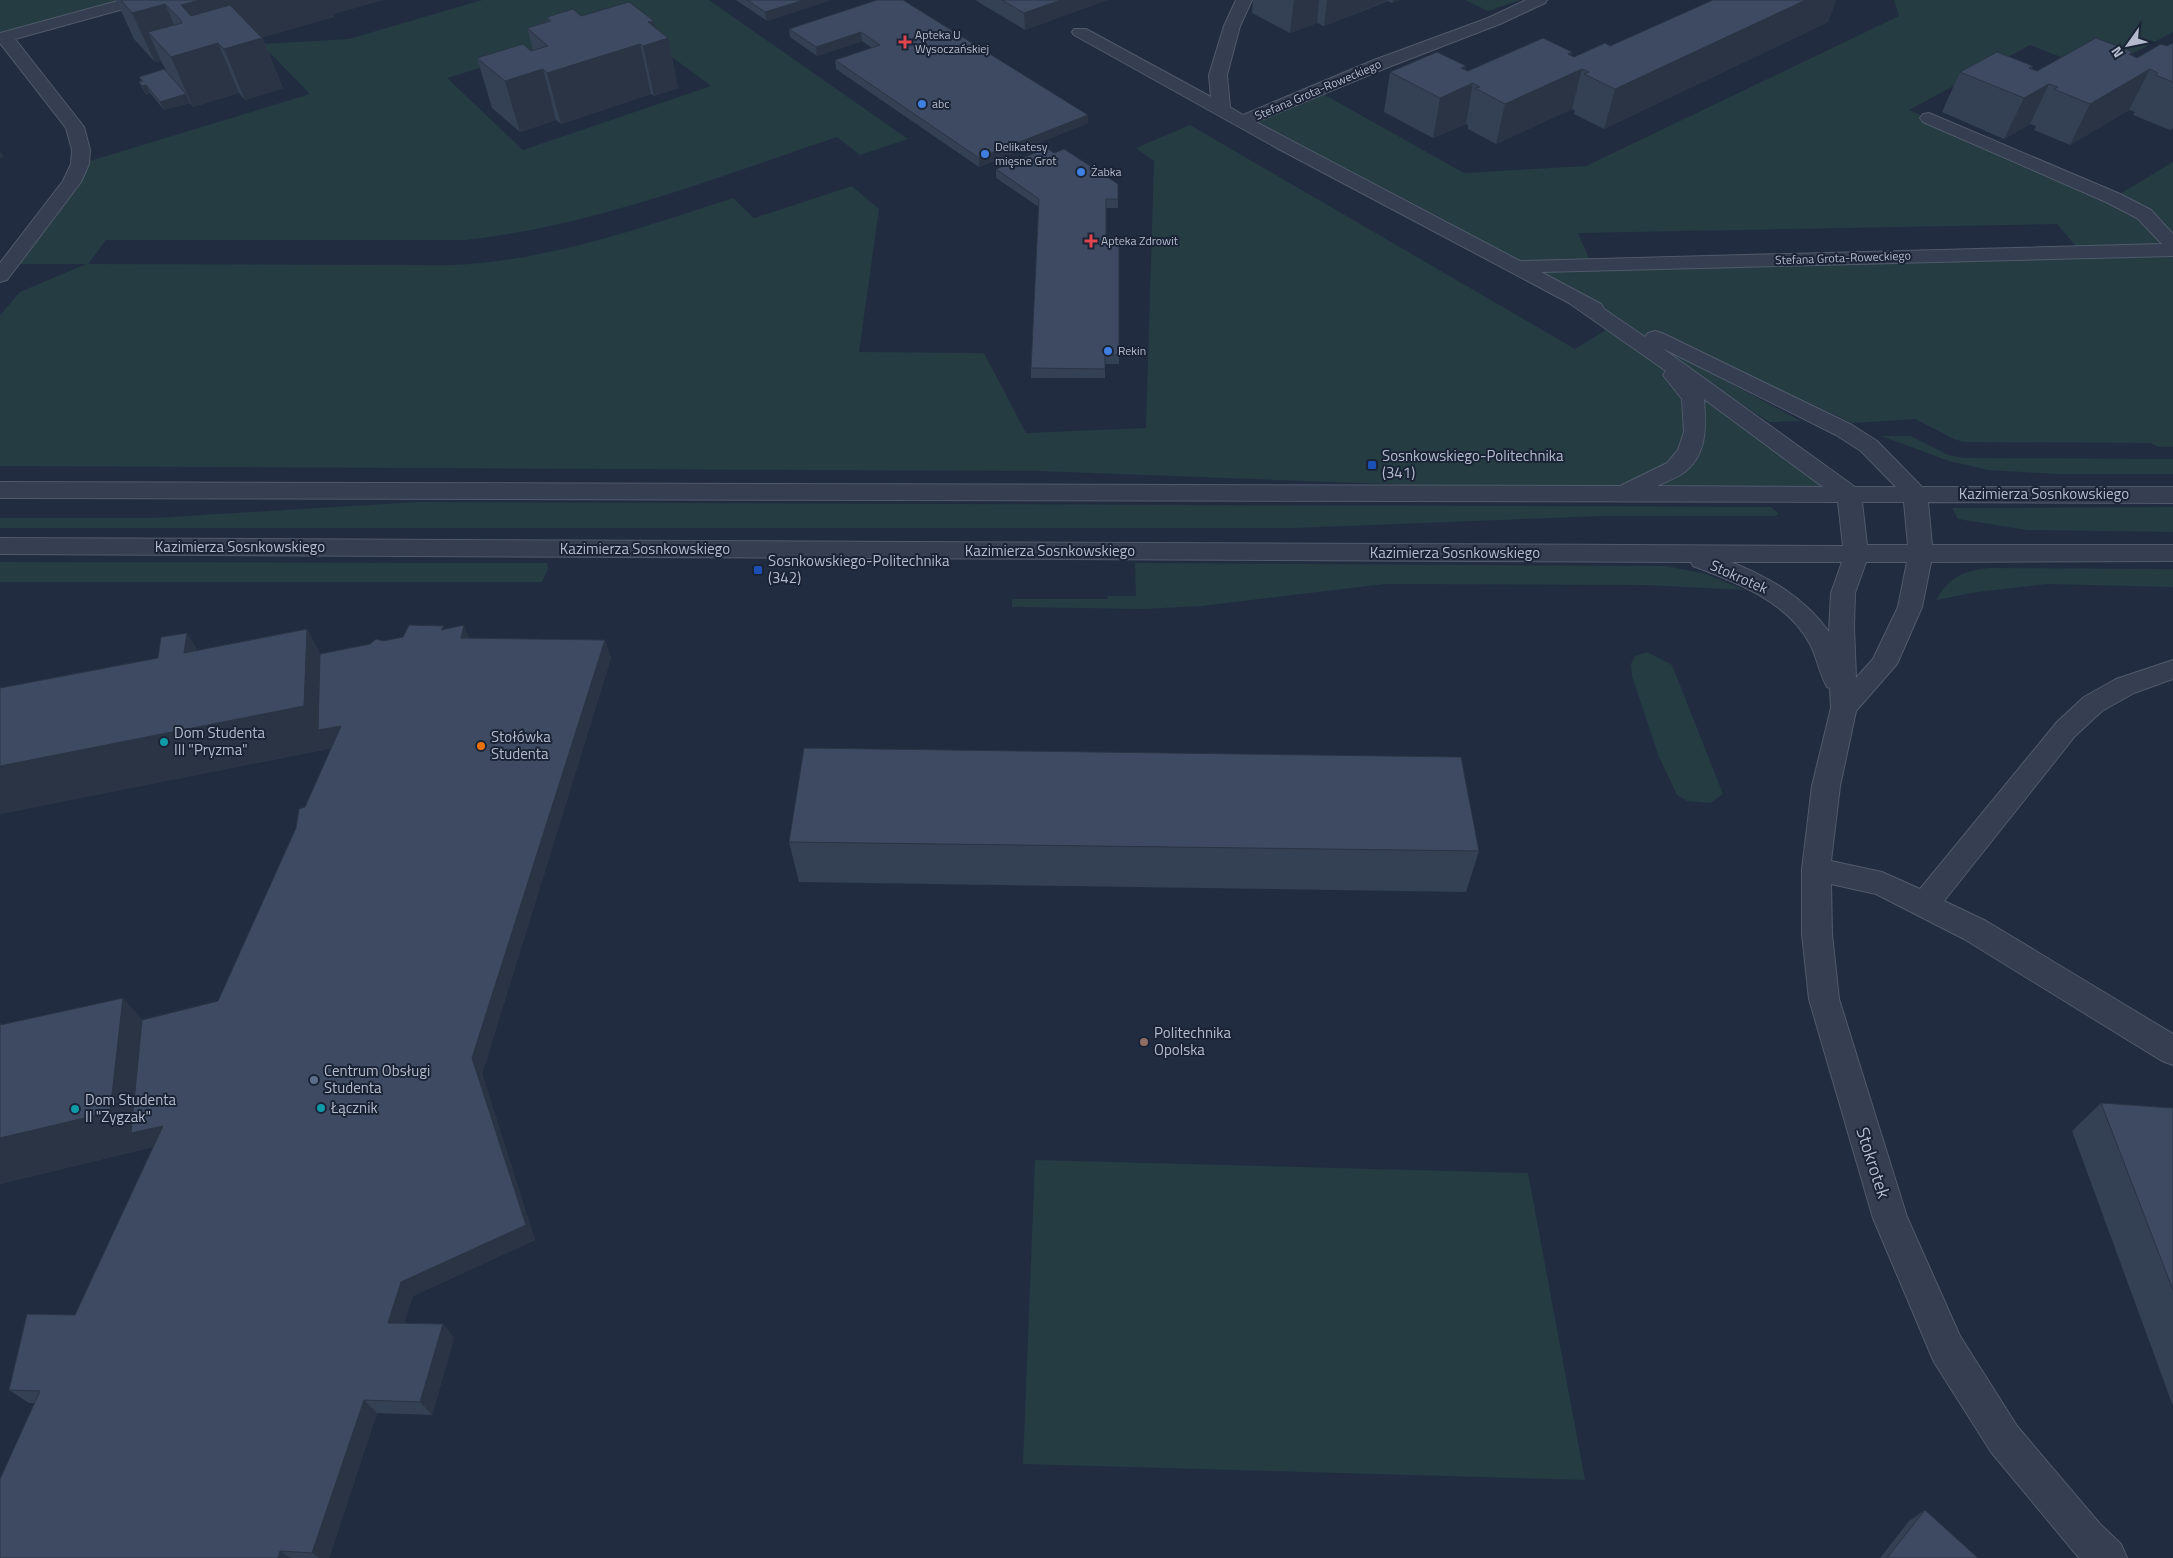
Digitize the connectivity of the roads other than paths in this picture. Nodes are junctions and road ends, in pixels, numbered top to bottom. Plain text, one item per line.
1 (139, 0) edge
2 (1244, 0) edge
3 (1539, 0) edge
4 (1080, 32) dead end
5 (2, 37) edge
6 (1221, 110) junction
7 (1929, 118) dead end
8 (1243, 121) junction
9 (2173, 245) edge
10 (2173, 250) edge
11 (1512, 267) junction
12 (0, 276) edge
13 (1578, 300) junction
14 (1659, 356) junction
15 (0, 490) edge
16 (1624, 493) junction
17 (1915, 493) junction
18 (1849, 494) junction
19 (2173, 495) edge
20 (0, 546) edge
21 (2173, 553) edge
22 (1686, 554) junction
23 (1856, 554) junction
24 (1921, 554) junction
25 (2173, 669) edge
26 (1844, 708) junction
27 (1816, 869) junction
28 (1924, 905) junction
29 (2173, 1051) edge
30 (2107, 1558) edge

1 - 5 street
2 - 6 street
3 - 8 street, Stefana Grota-Roweckiego
4 - 6 street
5 - 12 street
6 - 8 street
7 - 9 street
8 - 11 street, Stefana Grota-Roweckiego
10 - 11 street, Stefana Grota-Roweckiego
11 - 13 street, Stefana Grota-Roweckiego
13 - 14 street, Stefana Grota-Roweckiego
13 - 17 street, Stefana Grota-Roweckiego
14 - 16 street, Stefana Grota-Roweckiego
14 - 18 street, Stefana Grota-Roweckiego
15 - 16 street, Kazimierza Sosnkowskiego
16 - 18 street, Kazimierza Sosnkowskiego
17 - 18 street, Kazimierza Sosnkowskiego
17 - 19 street, Kazimierza Sosnkowskiego
17 - 24 street
18 - 23 street
20 - 22 street, Kazimierza Sosnkowskiego
21 - 24 street, Kazimierza Sosnkowskiego
22 - 23 street, Kazimierza Sosnkowskiego
22 - 26 street, Stokrotek
23 - 24 street, Kazimierza Sosnkowskiego
23 - 26 street, Stokrotek
24 - 26 street, Stokrotek
25 - 28 street
26 - 27 street, Stokrotek
27 - 28 street
27 - 30 street, Stokrotek
28 - 29 street

